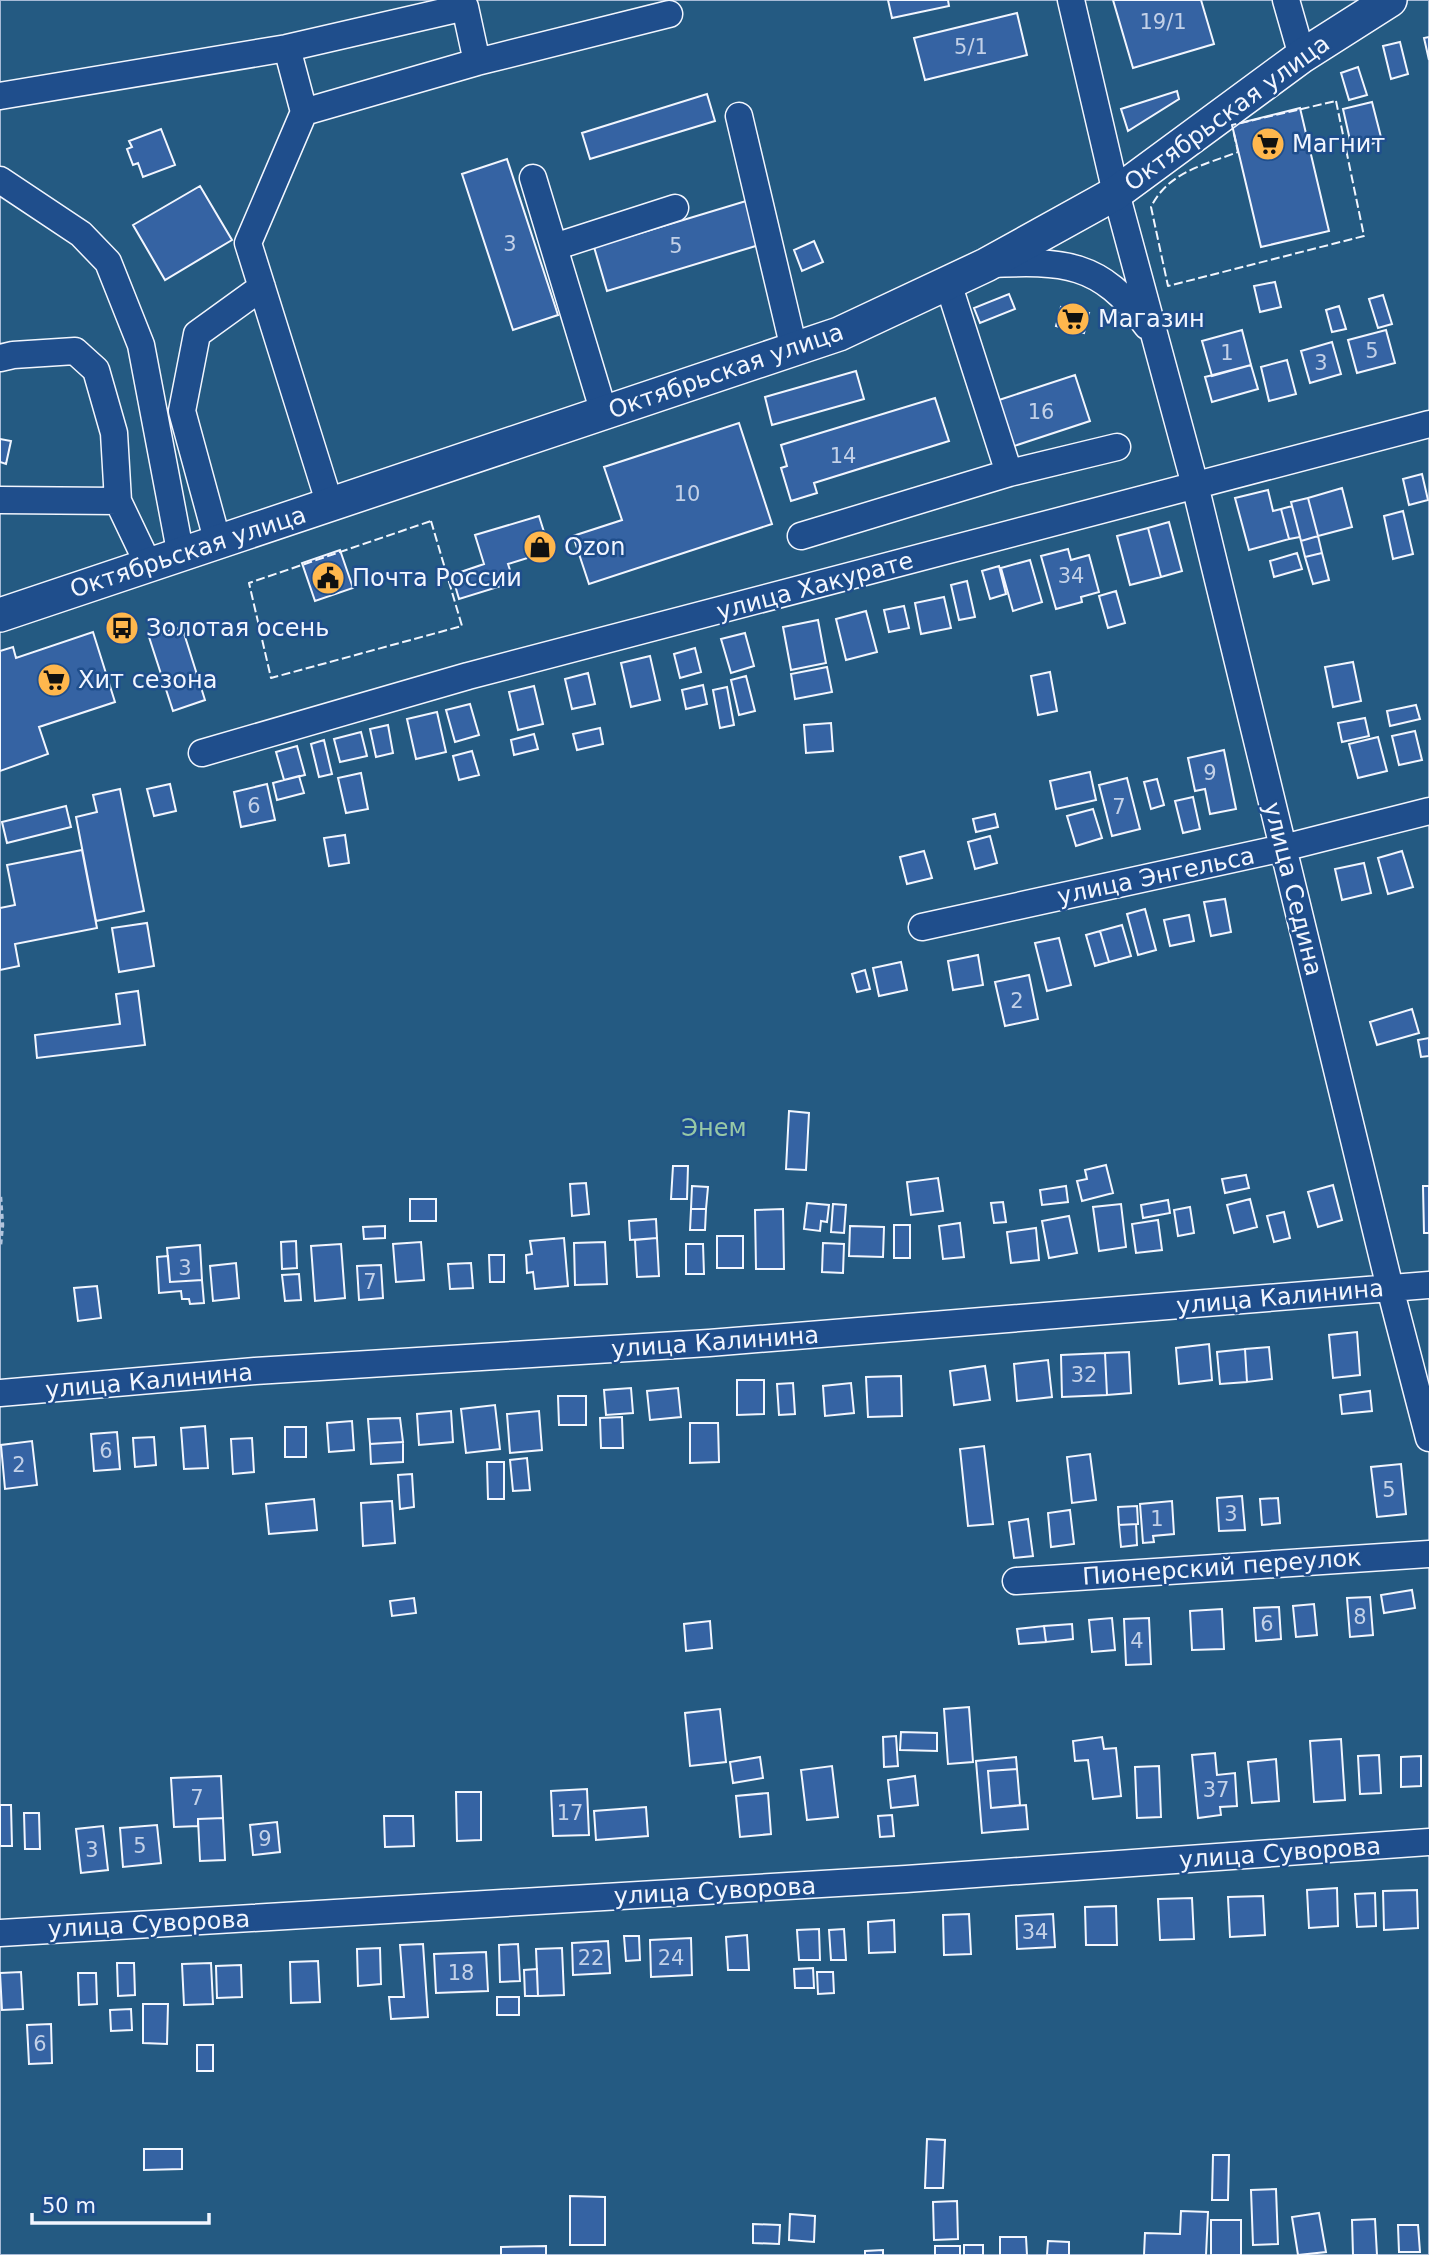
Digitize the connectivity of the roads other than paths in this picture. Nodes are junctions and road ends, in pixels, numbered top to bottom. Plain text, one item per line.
1 (1071, 0) edge
2 (1286, 0) edge
3 (1390, 0) edge
4 (669, 14) dead end
5 (288, 48) junction
6 (1302, 56) junction
7 (477, 62) junction
8 (0, 96) edge
9 (304, 111) junction
10 (738, 116) dead end
11 (533, 178) dead end
12 (0, 180) edge
13 (1116, 192) junction
14 (675, 208) dead end
15 (554, 247) junction
16 (986, 265) junction
17 (948, 283) junction
18 (262, 287) junction
19 (1156, 339) junction
20 (794, 349) junction
21 (0, 358) edge
22 (604, 413) junction
23 (1429, 424) edge
24 (1117, 447) dead end
25 (1009, 473) junction
26 (1195, 485) junction
27 (0, 500) edge
28 (118, 501) junction
29 (330, 505) junction
30 (801, 536) dead end
31 (218, 543) junction
32 (181, 555) junction
33 (149, 566) junction
34 (0, 615) edge
35 (202, 753) dead end
36 (1429, 811) edge
37 (1283, 848) junction
38 (922, 928) dead end
39 (1429, 1285) edge
40 (1390, 1288) junction
41 (0, 1393) edge
42 (1429, 1438) edge
43 (1429, 1554) edge
44 (1016, 1581) dead end
45 (1429, 1842) edge
46 (0, 1933) edge

1 - 13 street, улица Седина
2 - 6 street
3 - 6 main road, Октябрьская улица
4 - 7 street
5 - 7 street
5 - 8 street
5 - 9 street
6 - 13 main road, Октябрьская улица
7 - 9 street
9 - 18 street
10 - 20 street
11 - 15 street
12 - 32 street
13 - 16 main road, Октябрьская улица
13 - 19 street, улица Седина
14 - 15 street
15 - 22 street
16 - 17 main road, Октябрьская улица
16 - 19 street, улица Седина
17 - 20 main road, Октябрьская улица
17 - 25 street
18 - 29 street
18 - 31 street
19 - 26 street, улица Седина
20 - 22 main road, Октябрьская улица
21 - 28 street
22 - 29 main road, Октябрьская улица
23 - 26 street, улица Хакурате
24 - 25 street
25 - 30 street
26 - 35 street, улица Хакурате
26 - 37 street, улица Седина
27 - 28 street
28 - 33 street
29 - 31 main road, Октябрьская улица
31 - 32 main road, Октябрьская улица
32 - 33 main road, Октябрьская улица
33 - 34 main road, Октябрьская улица
36 - 37 street, улица Энгельса
37 - 38 street, улица Энгельса
37 - 40 street, улица Седина
39 - 40 street, улица Калинина
40 - 41 street, улица Калинина
40 - 42 street, улица Седина
43 - 44 street, Пионерский переулок
45 - 46 street, улица Суворова

